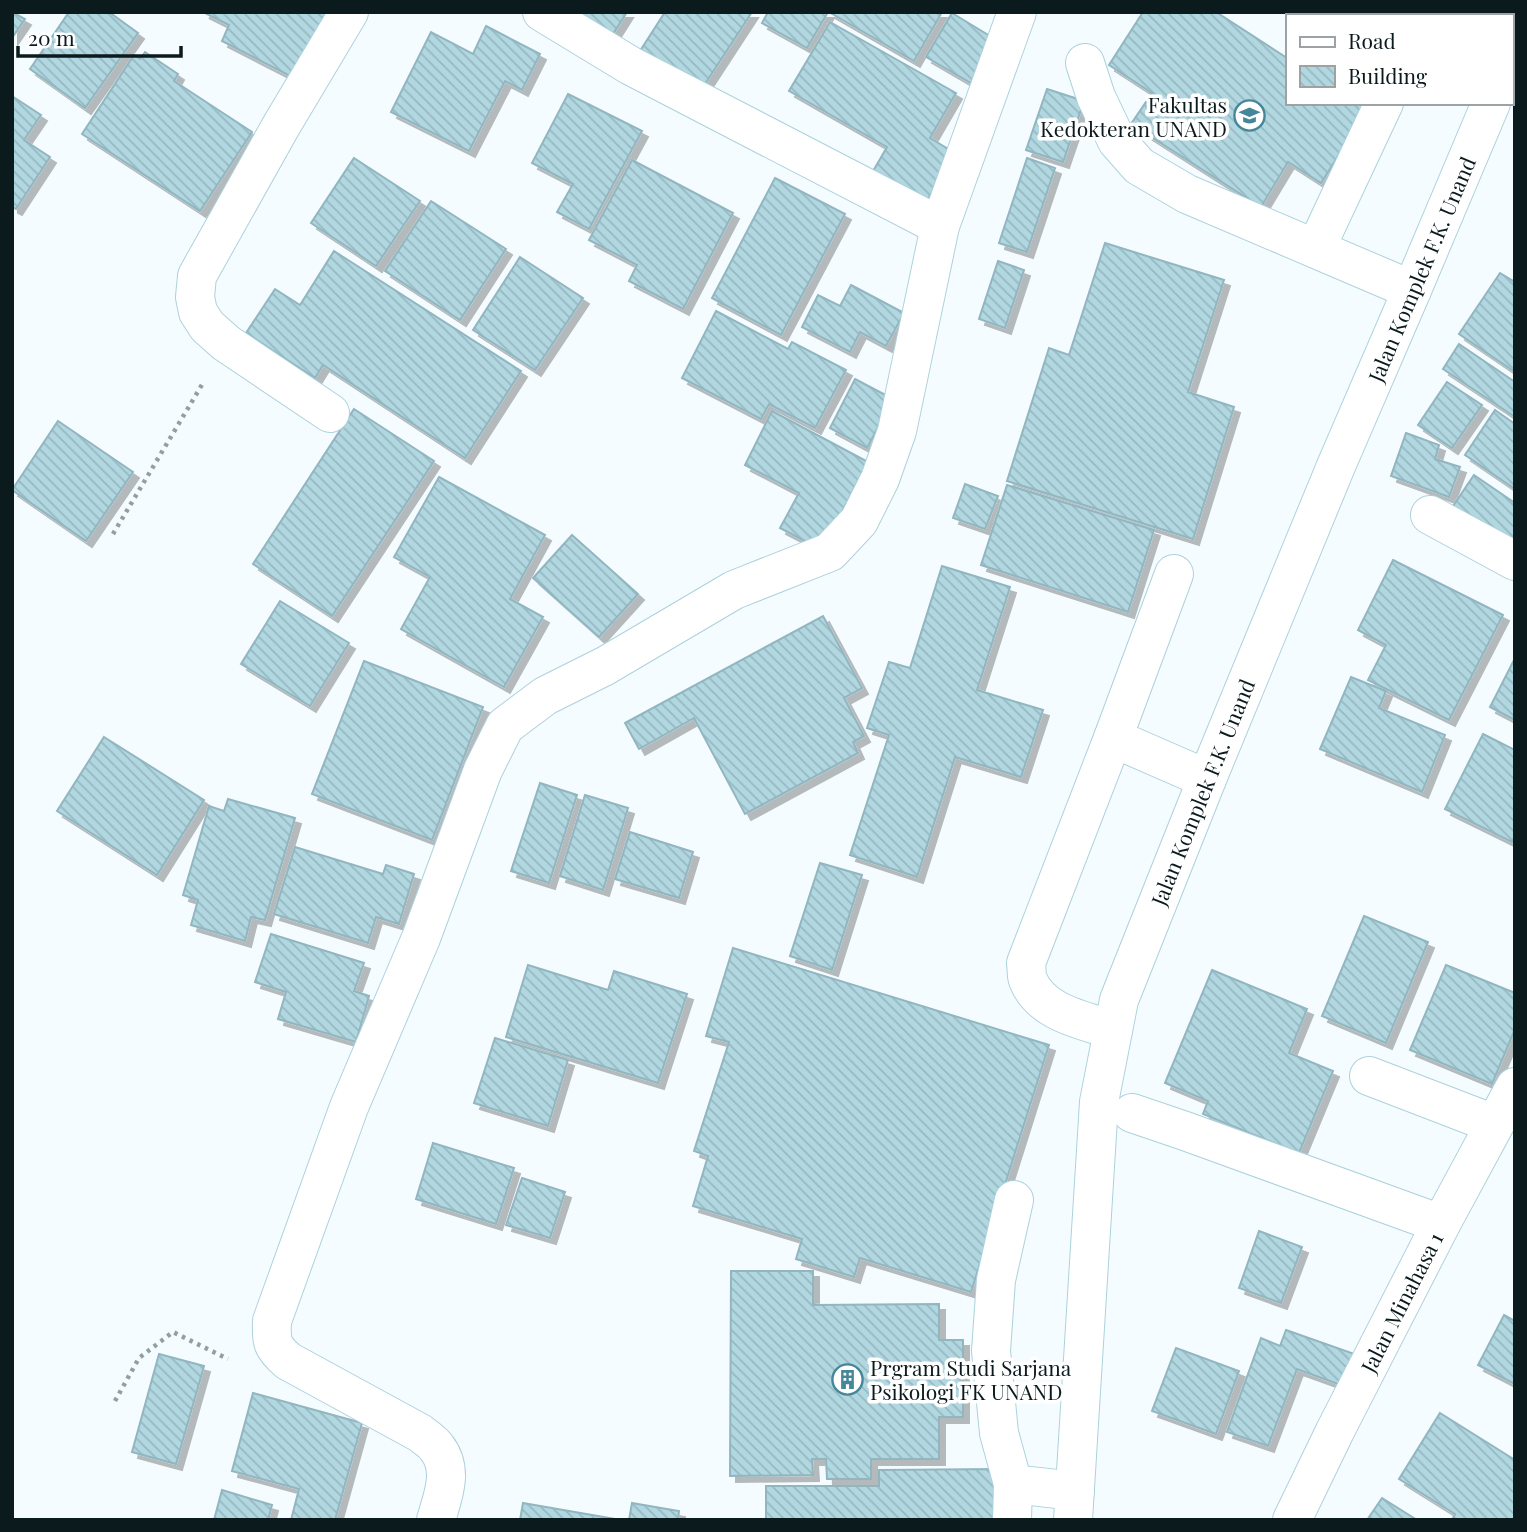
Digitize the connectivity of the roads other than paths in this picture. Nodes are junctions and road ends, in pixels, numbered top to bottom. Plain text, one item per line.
1 (349, 12) edge
2 (542, 12) edge
3 (1017, 12) edge
4 (1085, 63) dead end
5 (1383, 105) edge
6 (1490, 105) edge
7 (940, 226) junction
8 (1316, 248) junction
9 (1412, 290) junction
10 (330, 413) dead end
11 (1430, 514) dead end
12 (1515, 561) edge
13 (1174, 574) dead end
14 (1113, 738) junction
15 (1207, 779) junction
16 (1113, 1030) junction
17 (1369, 1076) dead end
18 (1515, 1087) edge
19 (1132, 1113) dead end
20 (1494, 1124) junction
21 (1014, 1200) dead end
22 (1441, 1224) junction
23 (1013, 1502) edge
24 (1074, 1505) edge
25 (436, 1520) edge
26 (1292, 1520) edge

1 - 10 street
2 - 7 street
3 - 7 street
4 - 8 street
5 - 8 street
6 - 9 street, Jalan Komplek F.K. Unand
7 - 25 street
8 - 9 street
9 - 15 street, Jalan Komplek F.K. Unand
11 - 12 street
13 - 14 street
14 - 15 street
14 - 16 street
15 - 16 street, Jalan Komplek F.K. Unand
16 - 24 street, Jalan Komplek F.K. Unand
17 - 20 street
18 - 20 street, Jalan Minahasa 1
19 - 22 street
20 - 22 street, Jalan Minahasa 1
21 - 23 street
22 - 26 street, Jalan Minahasa 1
23 - 24 street

